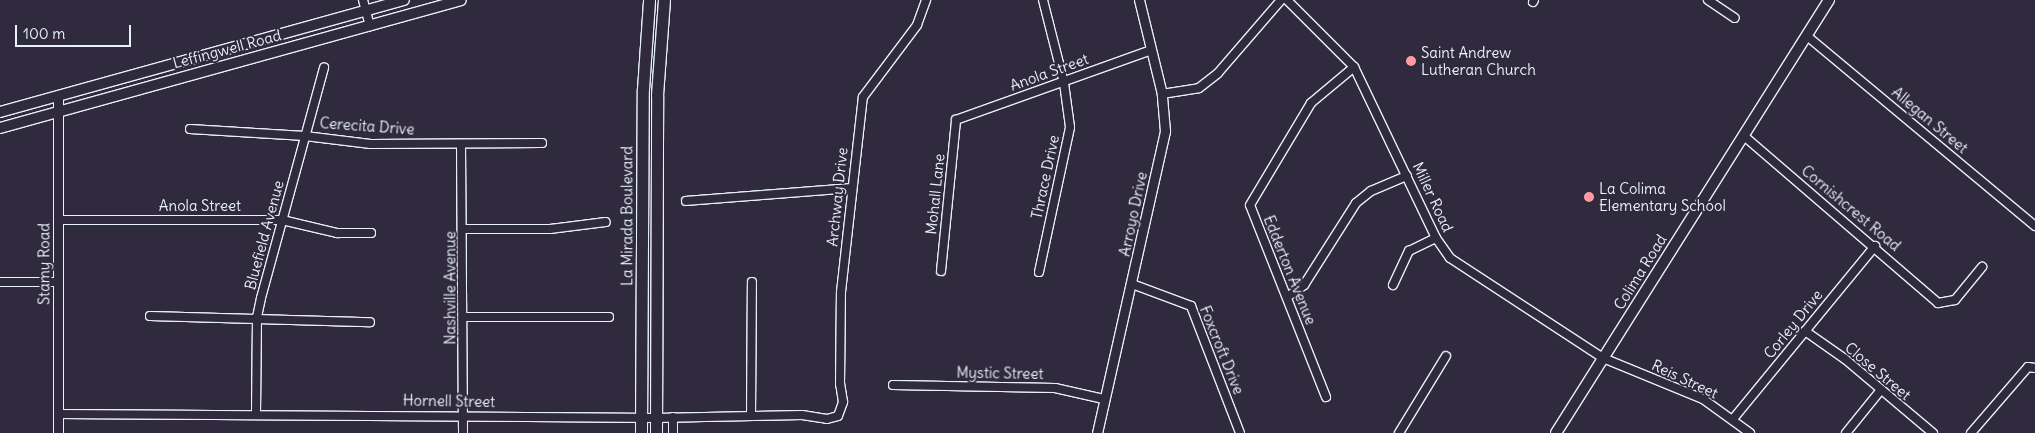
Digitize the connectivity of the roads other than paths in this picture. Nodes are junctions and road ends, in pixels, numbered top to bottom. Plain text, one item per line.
1 (363, 0) edge
2 (404, 0) edge
3 (461, 0) edge
4 (650, 0) edge
5 (664, 0) edge
6 (926, 0) edge
7 (1042, 0) edge
8 (1139, 0) edge
9 (1281, 0) edge
10 (1288, 0) edge
11 (1708, 0) edge
12 (1829, 0) edge
13 (366, 11) junction
14 (1736, 18) dead end
15 (370, 26) junction
16 (1806, 36) junction
17 (1151, 50) junction
18 (324, 67) dead end
19 (1354, 67) junction
20 (1064, 82) junction
21 (1162, 94) junction
22 (58, 96) junction
23 (0, 112) edge
24 (58, 112) junction
25 (956, 120) joint
26 (0, 128) edge
27 (190, 129) dead end
28 (306, 136) junction
29 (1744, 136) junction
30 (542, 143) dead end
31 (461, 144) junction
32 (1407, 176) junction
33 (851, 188) junction
34 (686, 202) dead end
35 (58, 220) junction
36 (282, 220) junction
37 (606, 222) dead end
38 (2035, 226) edge
39 (464, 229) junction
40 (371, 233) dead end
41 (1436, 238) junction
42 (1875, 246) junction
43 (1982, 267) dead end
44 (940, 271) dead end
45 (1039, 272) dead end
46 (0, 282) edge
47 (58, 282) junction
48 (752, 282) dead end
49 (1132, 284) junction
50 (1393, 285) dead end
51 (1286, 297) junction
52 (150, 316) dead end
53 (257, 317) junction
54 (464, 317) junction
55 (609, 317) dead end
56 (370, 322) dead end
57 (1805, 332) junction
58 (1446, 356) dead end
59 (1603, 358) junction
60 (2032, 368) edge
61 (893, 385) dead end
62 (1880, 391) junction
63 (1326, 397) dead end
64 (1104, 399) junction
65 (256, 413) junction
66 (58, 414) junction
67 (463, 415) junction
68 (751, 416) junction
69 (838, 416) joint
70 (641, 417) junction
71 (656, 418) junction
72 (673, 418) junction
73 (1733, 419) junction
74 (58, 433) edge
75 (463, 433) edge
76 (641, 433) edge
77 (656, 433) edge
78 (673, 433) edge
79 (1097, 433) edge
80 (1240, 433) edge
81 (1399, 433) edge
82 (1556, 433) edge
83 (1750, 433) edge
84 (1846, 433) edge
85 (1933, 433) edge
86 (1971, 433) edge

1 - 13 street
2 - 13 main road, Leffingwell Road
3 - 15 main road, Leffingwell Road
4 - 70 main road, La Mirada Boulevard
5 - 71 main road, La Mirada Boulevard
6 - 33 street, Archway Drive
7 - 20 street, Thrace Drive
8 - 17 street, Arroyo Drive
9 - 21 street
10 - 19 street, Miller Road
11 - 14 street
12 - 16 main road, Colima Road
13 - 15 street
13 - 22 main road, Leffingwell Road
15 - 24 main road, Leffingwell Road
16 - 29 main road, Colima Road
16 - 38 street, Allegan Street
17 - 20 street, Anola Street
17 - 21 street, Arroyo Drive
18 - 28 street, Bluefield Avenue
19 - 32 street, Miller Road
19 - 51 street, Edderton Avenue
20 - 25 street, Anola Street
20 - 45 street, Thrace Drive
21 - 49 street, Arroyo Drive
22 - 23 main road, Leffingwell Road
22 - 24 street, Stamy Road
24 - 26 main road, Leffingwell Road
24 - 35 street, Stamy Road
25 - 44 street, Mohall Lane
27 - 28 street, Cerecita Drive
28 - 31 street, Cerecita Drive
28 - 36 street, Bluefield Avenue
29 - 42 street, Cornishcrest Road
29 - 59 main road, Colima Road
30 - 31 street, Cerecita Drive
31 - 39 street, Nashville Avenue
32 - 41 street, Miller Road
32 - 51 street
33 - 34 street
33 - 69 street, Archway Drive
35 - 36 street, Anola Street
35 - 47 street, Stamy Road
36 - 40 street, Anola Street
36 - 53 street, Bluefield Avenue
37 - 39 street
39 - 54 street, Nashville Avenue
41 - 50 street
41 - 59 street, Miller Road
42 - 43 street, Cornishcrest Road
42 - 57 street, Corley Drive
46 - 47 street
47 - 66 street, Stamy Road
48 - 68 street
49 - 64 street, Arroyo Drive
49 - 80 street, Foxcroft Drive
51 - 63 street, Edderton Avenue
52 - 53 street
53 - 56 street
53 - 65 street, Bluefield Avenue
54 - 55 street
54 - 67 street, Nashville Avenue
57 - 62 street, Close Street
57 - 73 street, Corley Drive
58 - 81 street
59 - 73 street, Reis Street
59 - 82 main road, Colima Road
60 - 86 street
61 - 64 street, Mystic Street
62 - 84 street
62 - 85 street, Close Street
64 - 79 street, Arroyo Drive
65 - 66 street, Hornell Street
65 - 67 street, Hornell Street
66 - 74 street, Stamy Road
67 - 70 street, Hornell Street
67 - 75 street, Nashville Avenue
68 - 69 street, Hornell Street
68 - 72 street, Hornell Street
70 - 71 street, Hornell Street
70 - 76 main road, La Mirada Boulevard
71 - 72 street, Hornell Street
71 - 77 main road, La Mirada Boulevard
72 - 78 street
73 - 83 street, Reis Street

